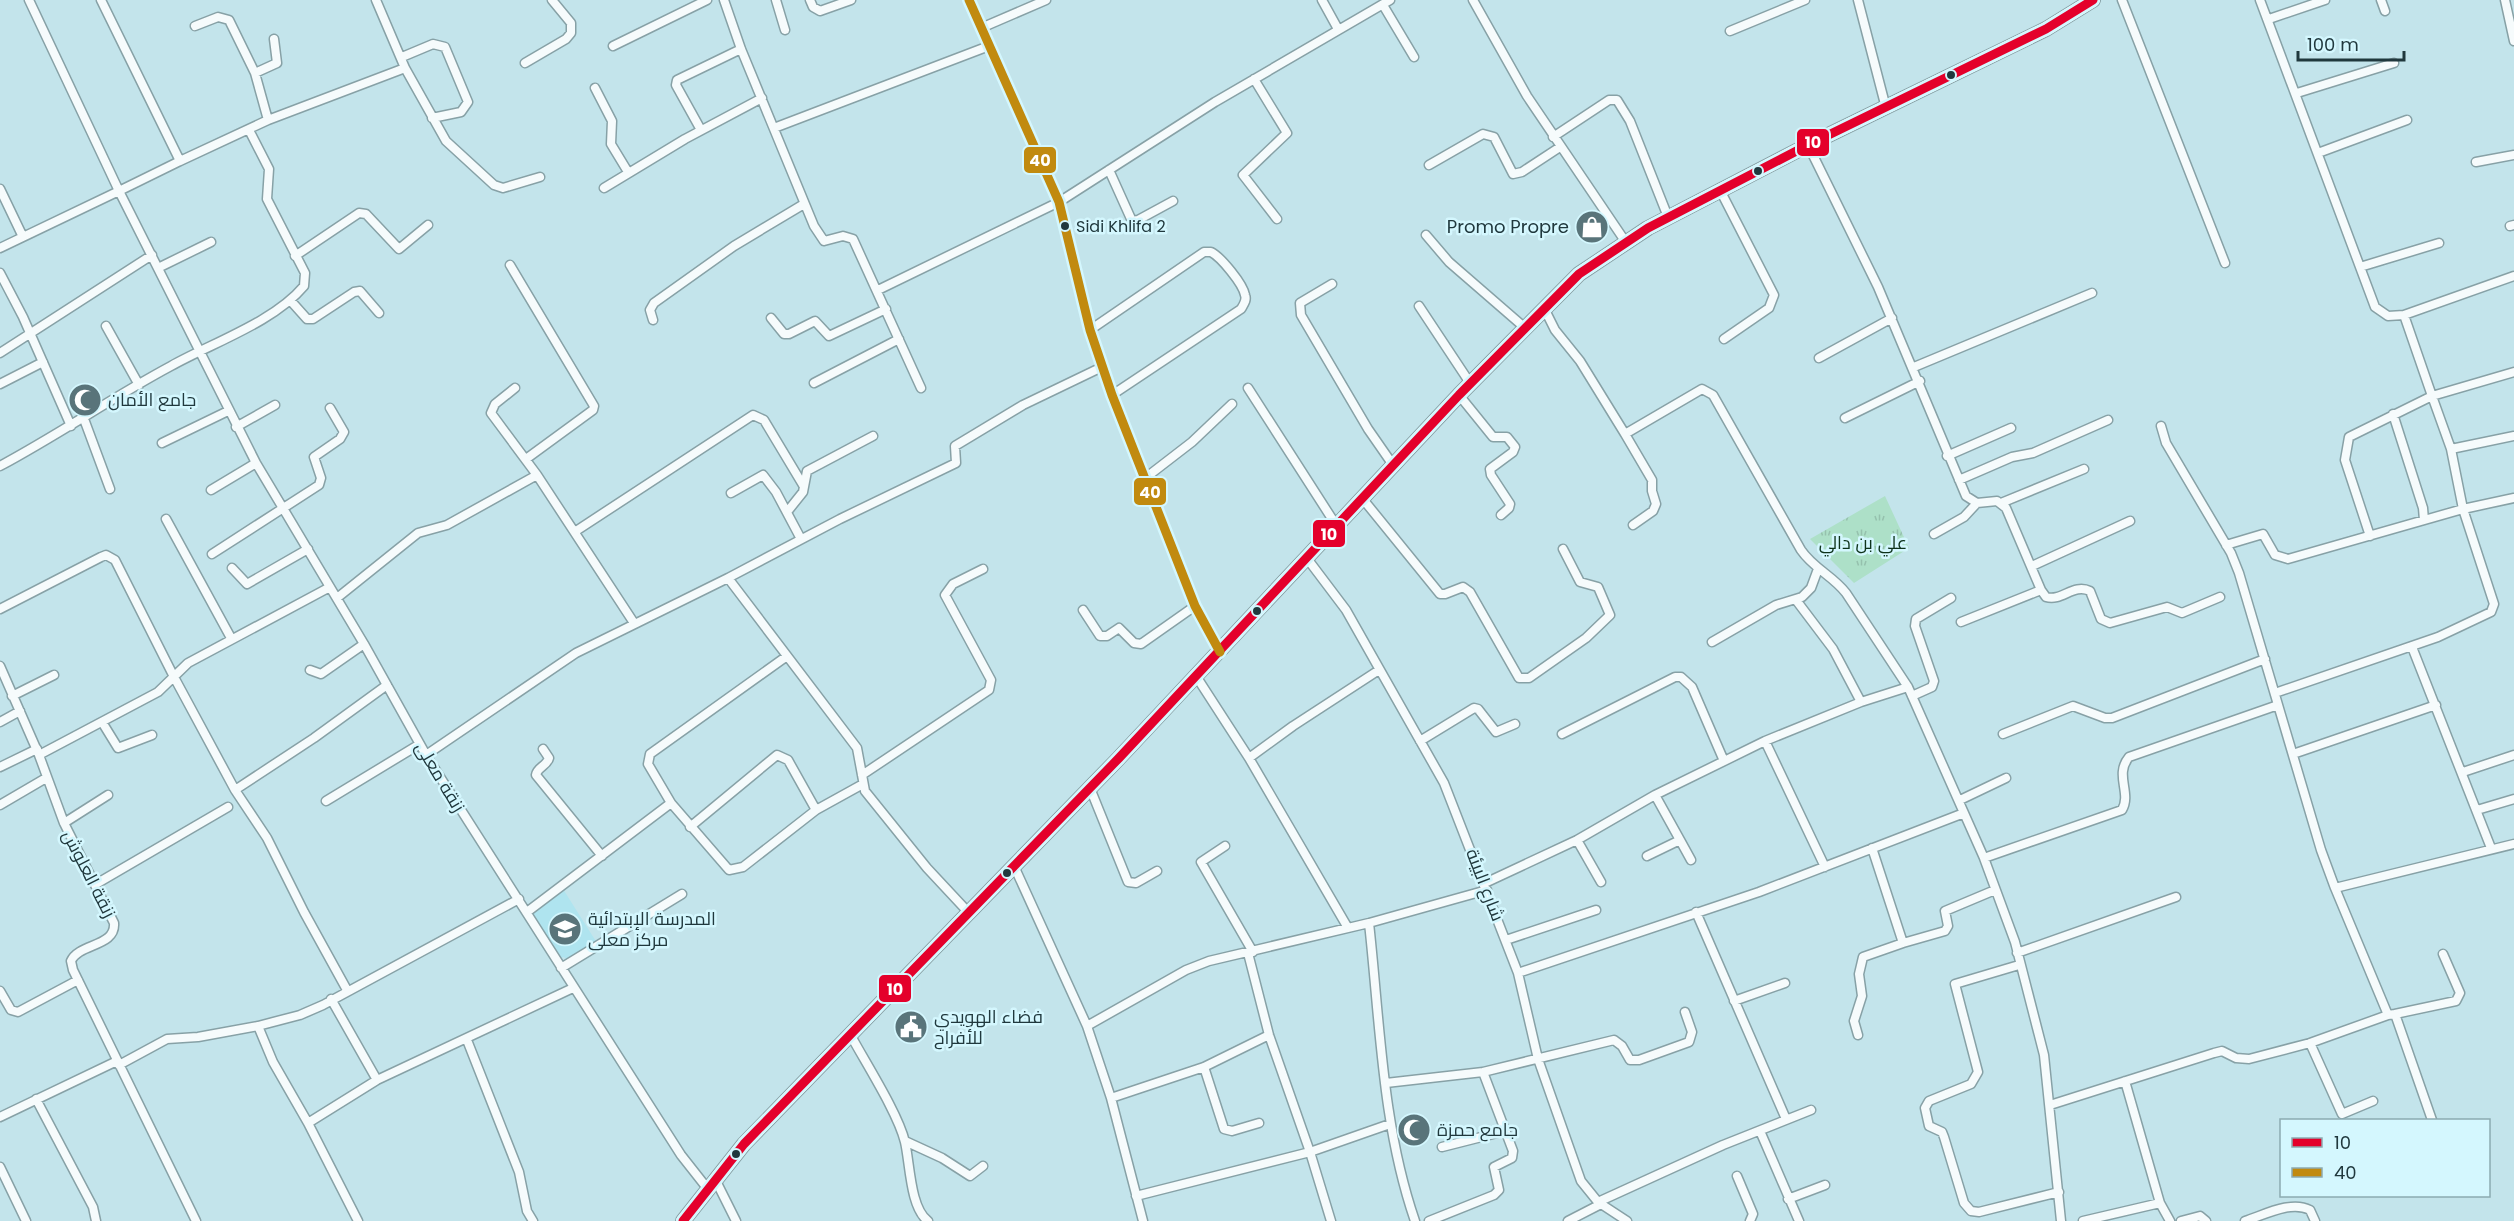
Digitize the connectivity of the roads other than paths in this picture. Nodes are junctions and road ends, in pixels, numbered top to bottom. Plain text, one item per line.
1 (29, 0) edge
2 (101, 0) edge
3 (376, 0) edge
4 (552, 0) edge
5 (707, 0) edge
6 (724, 0) edge
7 (776, 0) edge
8 (810, 0) edge
9 (851, 0) edge
10 (969, 0) edge
11 (1047, 0) edge
12 (1322, 0) edge
13 (1473, 0) edge
14 (1805, 0) edge
15 (1858, 0) edge
16 (2093, 0) edge
17 (2122, 0) edge
18 (2260, 0) edge
19 (2325, 0) edge
20 (2381, 0) edge
21 (2505, 0) edge
22 (1387, 2) edge
23 (2385, 11) dead end
24 (2269, 19) junction
25 (195, 26) dead end
26 (981, 28) junction
27 (1338, 29) junction
28 (785, 30) dead end
29 (1730, 31) dead end
30 (274, 39) dead end
31 (2514, 41) edge
32 (613, 46) dead end
33 (989, 46) junction
34 (741, 49) junction
35 (402, 57) junction
36 (1414, 57) dead end
37 (525, 63) dead end
38 (2394, 63) dead end
39 (405, 68) junction
40 (255, 73) junction
41 (1254, 79) junction
42 (595, 87) dead end
43 (2297, 93) junction
44 (762, 98) junction
45 (1886, 108) junction
46 (432, 118) junction
47 (268, 120) junction
48 (2407, 120) dead end
49 (774, 128) junction
50 (249, 130) junction
51 (701, 130) junction
52 (1553, 137) junction
53 (1808, 145) junction
54 (1560, 147) junction
55 (2319, 153) junction
56 (2514, 154) edge
57 (180, 161) junction
58 (2476, 162) dead end
59 (1429, 165) dead end
60 (1109, 170) junction
61 (628, 172) junction
62 (540, 177) dead end
63 (604, 188) dead end
64 (0, 189) edge
65 (1720, 190) junction
66 (119, 191) junction
67 (1173, 201) dead end
68 (1059, 202) junction
69 (804, 204) junction
70 (1668, 217) junction
71 (1277, 219) dead end
72 (428, 225) dead end
73 (1426, 235) dead end
74 (23, 237) junction
75 (1625, 241) junction
76 (211, 242) dead end
77 (2439, 243) dead end
78 (0, 248) edge
79 (152, 255) junction
80 (295, 256) junction
81 (2225, 263) dead end
82 (510, 265) dead end
83 (2360, 267) junction
84 (158, 268) junction
85 (0, 273) edge
86 (2514, 276) edge
87 (1332, 284) dead end
88 (878, 290) junction
89 (2092, 293) dead end
90 (290, 300) junction
91 (1419, 306) dead end
92 (1544, 308) junction
93 (886, 309) junction
94 (379, 313) dead end
95 (2404, 315) junction
96 (771, 318) dead end
97 (1892, 318) junction
98 (653, 320) dead end
99 (106, 326) dead end
100 (1524, 327) junction
101 (1090, 330) junction
102 (30, 333) junction
103 (899, 339) junction
104 (1724, 339) dead end
105 (200, 350) junction
106 (0, 353) edge
107 (1819, 358) dead end
108 (43, 362) junction
109 (1102, 367) junction
110 (1914, 367) junction
111 (2514, 372) edge
112 (1920, 381) junction
113 (814, 383) dead end
114 (1470, 383) junction
115 (0, 384) edge
116 (139, 385) junction
117 (1248, 387) dead end
118 (515, 388) dead end
119 (921, 388) dead end
120 (1112, 395) junction
121 (1459, 395) junction
122 (2432, 396) junction
123 (1232, 404) dead end
124 (275, 405) dead end
125 (330, 408) dead end
126 (228, 411) junction
127 (2393, 414) junction
128 (1845, 418) dead end
129 (84, 419) junction
130 (2108, 420) dead end
131 (71, 426) junction
132 (236, 426) junction
133 (2161, 426) dead end
134 (2011, 428) dead end
135 (1625, 434) junction
136 (873, 436) dead end
137 (2514, 436) edge
138 (162, 443) dead end
139 (2451, 449) junction
140 (1947, 456) junction
141 (526, 459) junction
142 (256, 463) junction
143 (1393, 465) junction
144 (0, 466) edge
145 (2084, 469) dead end
146 (537, 475) junction
147 (1144, 479) junction
148 (1959, 480) junction
149 (803, 485) junction
150 (110, 489) dead end
151 (211, 490) dead end
152 (731, 493) dead end
153 (1362, 498) junction
154 (2514, 498) edge
155 (1977, 503) junction
156 (2001, 503) junction
157 (283, 507) junction
158 (2463, 509) junction
159 (786, 512) junction
160 (1501, 515) dead end
161 (166, 519) dead end
162 (2424, 520) junction
163 (2130, 521) dead end
164 (1336, 525) junction
165 (1633, 525) dead end
166 (576, 531) junction
167 (1934, 534) dead end
168 (2370, 536) junction
169 (801, 539) junction
170 (2226, 545) junction
171 (308, 549) junction
172 (1563, 549) dead end
173 (212, 554) dead end
174 (1306, 557) junction
175 (2032, 566) junction
176 (232, 568) dead end
177 (983, 569) dead end
178 (1818, 569) junction
179 (728, 579) junction
180 (330, 587) junction
181 (2041, 590) junction
182 (2220, 597) dead end
183 (337, 598) junction
184 (1951, 598) dead end
185 (1796, 600) junction
186 (1195, 606) junction
187 (0, 609) edge
188 (1083, 610) dead end
189 (1961, 622) dead end
190 (634, 623) junction
191 (231, 638) junction
192 (1712, 642) dead end
193 (364, 644) junction
194 (2412, 647) junction
195 (1220, 652) junction
196 (787, 656) junction
197 (2265, 659) junction
198 (0, 668) edge
199 (310, 670) dead end
200 (1379, 670) junction
201 (54, 675) dead end
202 (1196, 676) junction
203 (174, 677) junction
204 (387, 685) junction
205 (1908, 687) junction
206 (2275, 693) junction
207 (12, 696) junction
208 (1912, 696) junction
209 (1861, 702) junction
210 (2278, 705) junction
211 (2436, 705) junction
212 (20, 711) junction
213 (0, 722) edge
214 (102, 722) junction
215 (1515, 724) dead end
216 (1562, 734) dead end
217 (152, 735) dead end
218 (2003, 735) dead end
219 (1420, 741) junction
220 (1765, 741) junction
221 (420, 744) junction
222 (543, 749) dead end
223 (38, 752) junction
224 (2293, 753) junction
225 (426, 755) junction
226 (2514, 755) edge
227 (1249, 758) junction
228 (1724, 761) junction
229 (0, 767) edge
230 (2463, 772) junction
231 (46, 778) junction
232 (2006, 778) dead end
233 (862, 779) junction
234 (1090, 788) junction
235 (235, 790) junction
236 (108, 795) dead end
237 (1655, 795) junction
238 (2514, 799) edge
239 (1960, 800) junction
240 (326, 801) dead end
241 (671, 803) junction
242 (0, 805) edge
243 (228, 807) dead end
244 (816, 810) junction
245 (2477, 810) junction
246 (1964, 813) junction
247 (64, 824) junction
248 (690, 827) junction
249 (1577, 840) junction
250 (1680, 840) junction
251 (2514, 844) edge
252 (1225, 846) dead end
253 (1872, 848) junction
254 (2491, 848) junction
255 (602, 856) junction
256 (1647, 856) dead end
257 (1984, 858) junction
258 (1691, 860) dead end
259 (1014, 866) junction
260 (1825, 867) junction
261 (1157, 871) dead end
262 (1601, 882) dead end
263 (96, 884) junction
264 (1486, 886) junction
265 (2335, 888) junction
266 (1995, 890) junction
267 (682, 894) dead end
268 (2176, 897) dead end
269 (519, 899) junction
270 (1596, 910) dead end
271 (526, 912) junction
272 (1696, 912) junction
273 (969, 913) junction
274 (1369, 923) junction
275 (1348, 928) junction
276 (1506, 940) junction
277 (1903, 944) junction
278 (1250, 953) junction
279 (2017, 953) junction
280 (2443, 954) dead end
281 (2019, 965) junction
282 (561, 968) junction
283 (1518, 973) junction
284 (78, 980) junction
285 (1785, 983) dead end
286 (573, 988) junction
287 (347, 990) junction
288 (0, 991) edge
289 (332, 999) junction
290 (1734, 1001) junction
291 (1685, 1012) dead end
292 (2391, 1014) junction
293 (258, 1026) junction
294 (1087, 1026) junction
295 (850, 1034) junction
296 (1269, 1035) junction
297 (1858, 1035) dead end
298 (467, 1040) junction
299 (2310, 1043) junction
300 (1538, 1059) junction
301 (118, 1063) junction
302 (1204, 1067) junction
303 (1483, 1072) junction
304 (377, 1080) junction
305 (2125, 1081) junction
306 (1386, 1083) junction
307 (1111, 1098) junction
308 (36, 1099) junction
309 (2373, 1101) dead end
310 (2050, 1105) junction
311 (1811, 1110) dead end
312 (0, 1117) edge
313 (1786, 1119) junction
314 (2432, 1119) edge
315 (308, 1123) junction
316 (1259, 1124) dead end
317 (1390, 1124) junction
318 (1505, 1131) junction
319 (1760, 1131) junction
320 (905, 1141) junction
321 (1442, 1147) dead end
322 (1310, 1152) junction
323 (983, 1166) dead end
324 (0, 1167) edge
325 (1737, 1176) dead end
326 (711, 1183) junction
327 (1825, 1185) dead end
328 (2059, 1192) junction
329 (1136, 1196) junction
330 (1788, 1198) junction
331 (1599, 1203) junction
332 (2160, 1203) junction
333 (26, 1221) edge
334 (96, 1221) edge
335 (196, 1221) edge
336 (358, 1221) edge
337 (533, 1221) edge
338 (683, 1221) edge
339 (736, 1221) edge
340 (928, 1221) edge
341 (1143, 1221) edge
342 (1331, 1221) edge
343 (1415, 1221) edge
344 (1429, 1221) edge
345 (1568, 1221) edge
346 (1627, 1221) edge
347 (1750, 1221) edge
348 (1799, 1221) edge
349 (2061, 1221) edge
350 (2084, 1221) edge
351 (2170, 1221) edge
352 (2181, 1221) edge
353 (2206, 1221) edge
354 (2245, 1221) edge
355 (2315, 1221) edge

1 - 66 street, زنقة معلى
2 - 57 street
3 - 35 street
4 - 37 street
5 - 32 street
6 - 34 street
7 - 28 street
8 - 9 street
10 - 26 street
11 - 26 street
12 - 27 street
13 - 52 street
14 - 29 street
15 - 45 street
16 - 45 main road
17 - 81 street
18 - 24 street
19 - 24 street
20 - 23 street
21 - 31 street
22 - 27 street
22 - 36 street
24 - 43 street
25 - 40 street
26 - 33 street
27 - 41 street
30 - 40 street
33 - 49 street
33 - 68 street
34 - 44 street
34 - 51 street
35 - 39 street
35 - 46 street
38 - 43 street
39 - 46 street
39 - 47 street
40 - 47 street
41 - 60 street
41 - 71 street
42 - 61 street
43 - 55 street
44 - 49 street
44 - 51 street
45 - 53 main road
46 - 62 street
47 - 50 street
48 - 55 street
49 - 69 street
50 - 57 street
50 - 80 street
51 - 61 street
52 - 54 street
52 - 70 street
53 - 65 main road
53 - 97 street
54 - 59 street
54 - 75 street
55 - 83 street
56 - 58 street
57 - 66 street
60 - 67 street
60 - 68 street
61 - 63 street
64 - 74 street
65 - 70 main road
65 - 104 street
66 - 74 street
66 - 79 street, زنقة معلى
68 - 88 street
68 - 101 street
69 - 88 street
69 - 98 street
70 - 75 main road
72 - 80 street
73 - 100 street
74 - 78 street
75 - 92 main road
76 - 84 street
77 - 83 street
79 - 84 street, زنقة معلى
79 - 102 street
80 - 90 street
82 - 141 street
83 - 95 street
84 - 105 street, زنقة معلى
85 - 102 street
86 - 95 street
87 - 143 street
88 - 93 street
89 - 110 street
90 - 94 street
90 - 105 street
91 - 114 street
92 - 100 main road
92 - 135 street
93 - 96 street
93 - 103 street
95 - 122 street
97 - 107 street
97 - 110 street
99 - 116 street
100 - 114 main road
101 - 109 street
101 - 120 street
102 - 106 street
102 - 108 street
103 - 113 street
103 - 119 street
105 - 116 street
105 - 126 street, زنقة معلى
108 - 115 street
108 - 131 street
109 - 120 street
109 - 169 street
110 - 112 street
111 - 122 street
112 - 128 street
112 - 140 street
114 - 121 main road
116 - 129 street
117 - 164 street
118 - 141 street
120 - 147 street
121 - 143 main road
121 - 160 street
122 - 127 street
122 - 139 street
123 - 147 street
124 - 132 street
125 - 157 street
126 - 132 street, زنقة معلى
126 - 138 street
127 - 162 street
127 - 168 street
129 - 131 street
129 - 150 street
130 - 148 street
131 - 144 street
132 - 142 street, زنقة معلى
133 - 170 street
134 - 140 street
135 - 165 street
135 - 178 street
136 - 149 street
137 - 139 street
139 - 158 street
140 - 148 street
141 - 146 street
142 - 151 street
142 - 157 street, زنقة معلى
143 - 153 main road
145 - 156 street
146 - 166 street
146 - 183 street
147 - 186 street
148 - 155 street
149 - 159 street
149 - 166 street
152 - 159 street
153 - 164 main road
153 - 172 street
154 - 158 street
155 - 156 street
155 - 167 street
156 - 175 street
157 - 171 street, زنقة معلى
157 - 173 street
158 - 162 street
158 - 194 street
159 - 169 street
161 - 191 street
162 - 168 street
163 - 175 street
164 - 174 main road
166 - 190 street
168 - 170 street
169 - 179 street
170 - 197 street
171 - 176 street
171 - 180 street, زنقة معلى
174 - 195 main road
174 - 200 street, شارع البيئة
175 - 181 street
177 - 233 street
178 - 185 street
178 - 205 street
179 - 190 street
179 - 196 street
180 - 183 street, زنقة معلى
180 - 191 street
181 - 182 street
181 - 189 street
183 - 193 street, زنقة معلى
184 - 208 street
185 - 192 street
185 - 209 street
186 - 188 street
186 - 195 street
187 - 203 street
190 - 225 street
191 - 203 street
193 - 199 street
193 - 204 street, زنقة معلى
194 - 206 street
194 - 211 street
195 - 202 main road
196 - 233 street
196 - 241 street
197 - 206 street
197 - 218 street
198 - 207 street, زنقة العلوش
200 - 219 street, شارع البيئة
200 - 227 street
201 - 207 street
202 - 227 street
202 - 234 main road
203 - 214 street
203 - 235 street
204 - 221 street, زنقة معلى
204 - 235 street
205 - 208 street
205 - 209 street
206 - 210 street
207 - 212 street, زنقة العلوش
208 - 239 street
209 - 220 street
210 - 224 street
210 - 257 street
211 - 224 street
211 - 230 street
212 - 213 street
212 - 223 street, زنقة العلوش
214 - 217 street
214 - 223 street
215 - 219 street
216 - 228 street
219 - 264 street, شارع البيئة
220 - 228 street
220 - 260 street
221 - 225 street, زنقة معلى
221 - 240 street
222 - 255 street
223 - 229 street
223 - 231 street, زنقة العلوش
224 - 265 street
225 - 269 street, زنقة معلى
226 - 230 street
227 - 275 street
228 - 237 street
230 - 245 street
231 - 242 street
231 - 247 street, زنقة العلوش
232 - 239 street
233 - 244 street
233 - 273 street
234 - 259 main road
234 - 261 street
235 - 287 street
236 - 247 street
237 - 249 street
237 - 250 street
238 - 245 street
239 - 246 street
241 - 248 street
241 - 255 street
243 - 263 street
244 - 248 street
244 - 248 street
245 - 254 street
246 - 253 street
246 - 257 street
247 - 263 street, زنقة العلوش
249 - 262 street
249 - 264 street
250 - 256 street
250 - 258 street
251 - 254 street
252 - 278 street
253 - 260 street
253 - 277 street
254 - 265 street
255 - 271 street
257 - 266 street
259 - 273 main road
259 - 294 street
260 - 272 street
263 - 284 street, زنقة العلوش
264 - 274 street
264 - 276 street, شارع البيئة
265 - 292 street
266 - 277 street
266 - 279 street
267 - 282 street
268 - 279 street
269 - 271 street, زنقة معلى
269 - 287 street
270 - 276 street
271 - 282 street, زنقة معلى
272 - 283 street
272 - 290 street
273 - 295 main road
274 - 275 street
274 - 306 street
275 - 278 street
276 - 283 street, شارع البيئة
277 - 297 street
278 - 294 street
278 - 296 street
279 - 281 street
280 - 292 street
281 - 310 street
281 - 328 street
282 - 286 street, زنقة معلى
283 - 300 street, شارع البيئة
284 - 288 street
284 - 301 street, زنقة العلوش
285 - 290 street
286 - 298 street
286 - 326 street, زنقة معلى
287 - 289 street
289 - 293 street
289 - 304 street
290 - 313 street
291 - 300 street
292 - 299 street
292 - 314 street
293 - 301 street
293 - 315 street
294 - 307 street
295 - 320 street
295 - 326 main road
296 - 302 street
296 - 322 street
298 - 304 street
298 - 337 street
299 - 305 street
299 - 309 street
300 - 303 street
300 - 331 street, شارع البيئة
301 - 308 street
301 - 335 street, زنقة العلوش
302 - 307 street
302 - 316 street
303 - 306 street
303 - 318 street
304 - 315 street
305 - 310 street
305 - 332 street
306 - 317 street
307 - 329 street
308 - 312 street
308 - 334 street
310 - 328 street
311 - 313 street
313 - 319 street
315 - 336 street
317 - 322 street
317 - 343 street
318 - 321 street
318 - 344 street
319 - 330 street
319 - 331 street
320 - 323 street
320 - 340 street
322 - 329 street
322 - 342 street
324 - 333 street
325 - 347 street
326 - 338 main road
326 - 339 street, زنقة معلى
327 - 330 street
328 - 349 street
329 - 341 street
330 - 348 street
331 - 345 street
331 - 346 street, شارع البيئة
332 - 350 street
332 - 351 street
352 - 353 street
354 - 355 street

